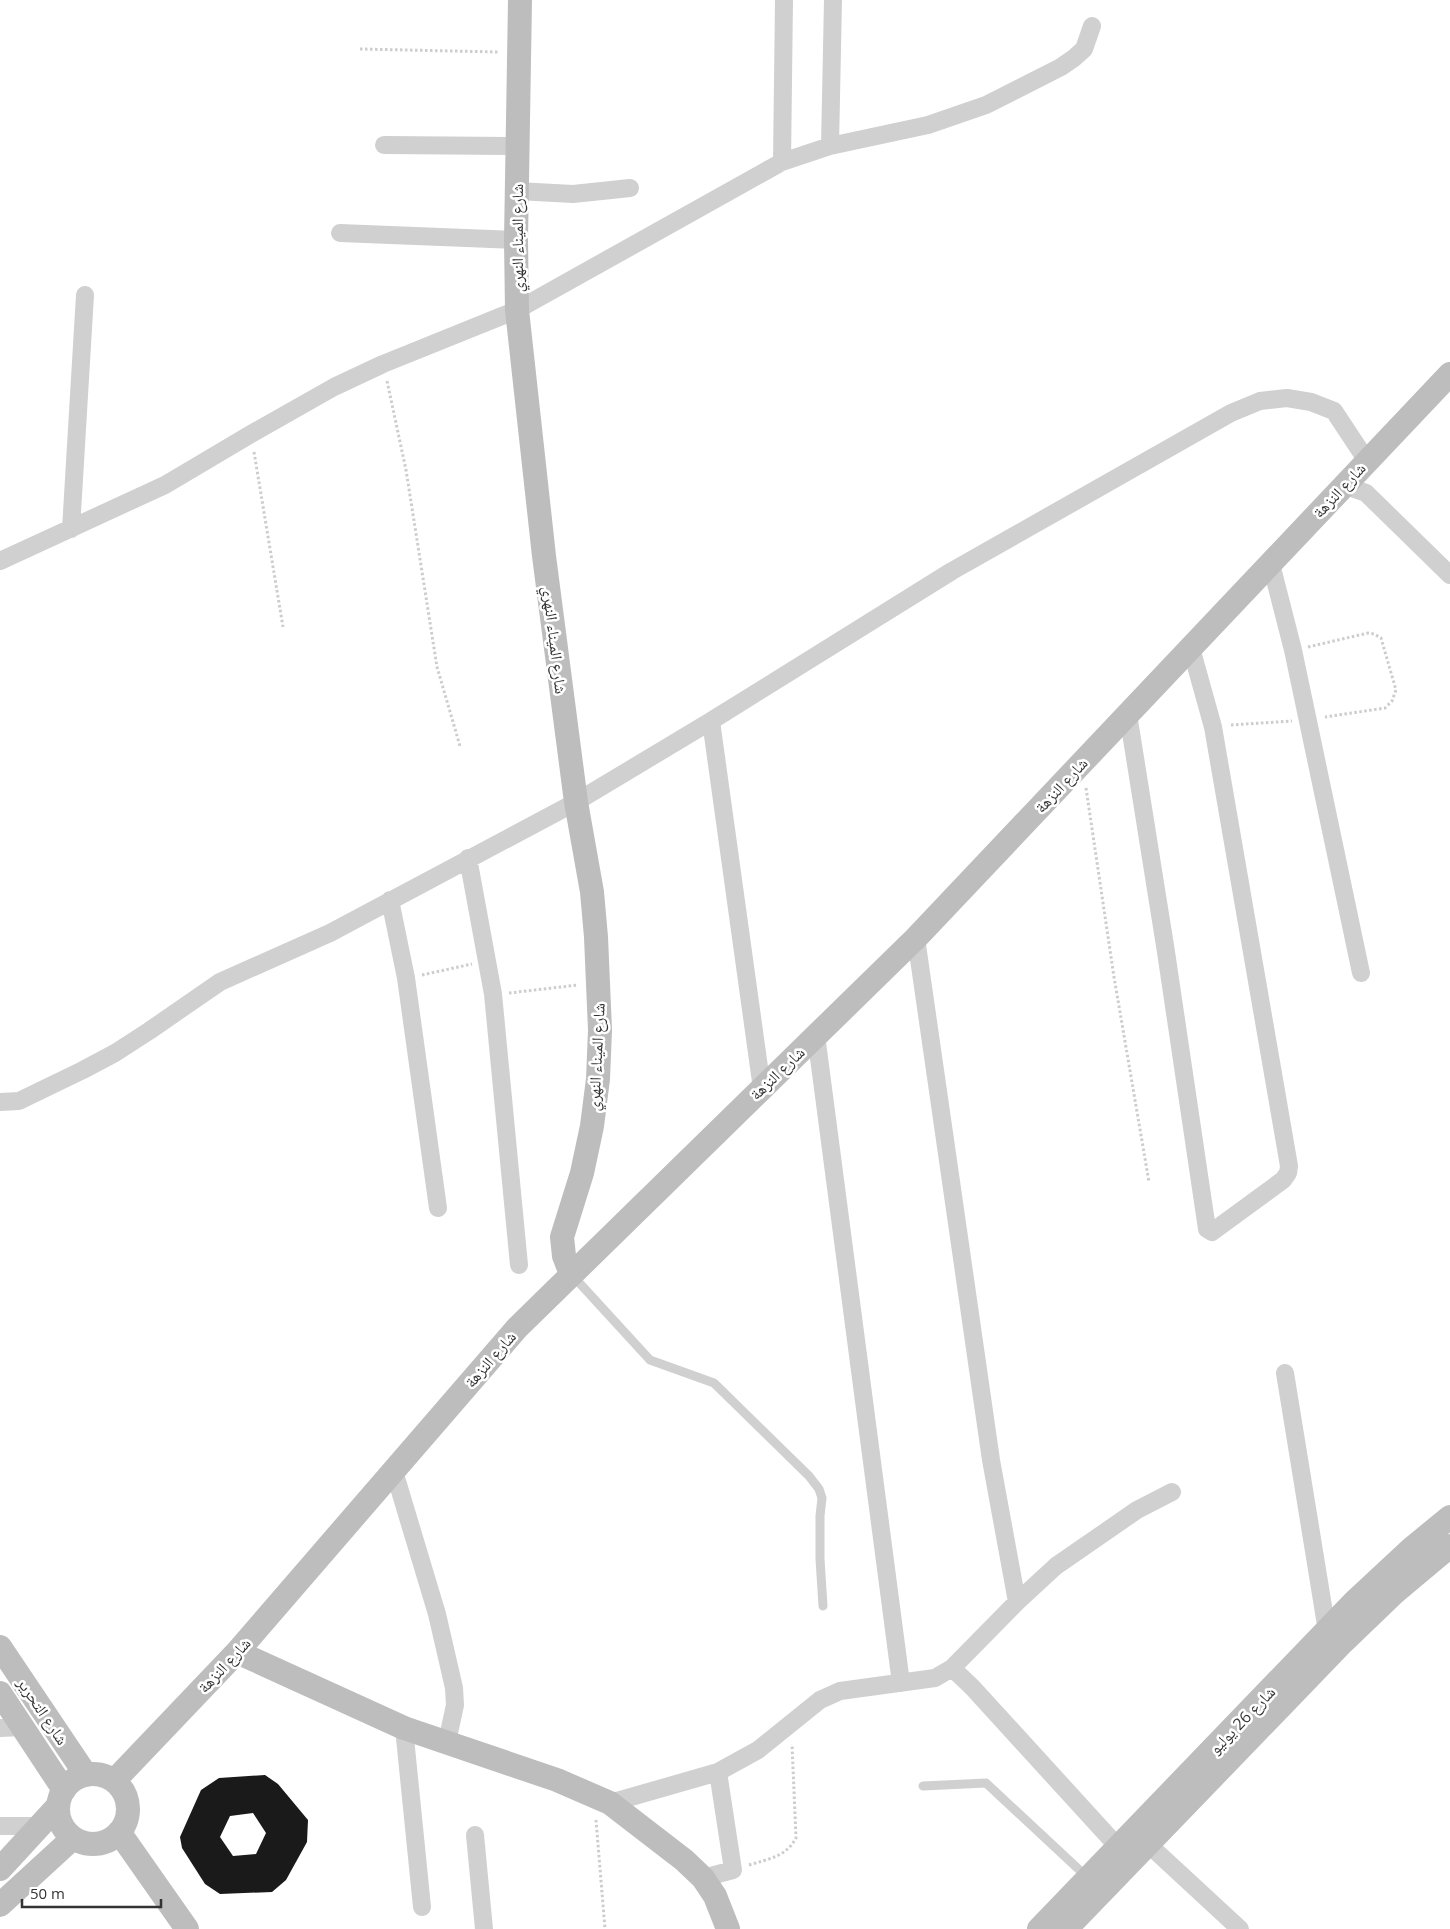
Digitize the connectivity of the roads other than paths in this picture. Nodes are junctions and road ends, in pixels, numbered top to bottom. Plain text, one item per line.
1 (520, 0) edge
2 (784, 0) edge
3 (833, 0) edge
4 (1092, 26) dead end
5 (384, 145) dead end
6 (517, 146) junction
7 (830, 146) junction
8 (782, 162) junction
9 (630, 188) dead end
10 (516, 191) junction
11 (340, 233) dead end
12 (516, 240) junction
13 (84, 296) dead end
14 (517, 310) junction
15 (1450, 374) edge
16 (1367, 461) junction
17 (1344, 485) junction
18 (72, 529) junction
19 (0, 561) edge
20 (1271, 564) junction
21 (1450, 576) edge
22 (1191, 648) junction
23 (1128, 714) junction
24 (711, 721) junction
25 (576, 802) junction
26 (468, 858) junction
27 (390, 900) junction
28 (916, 938) junction
29 (1361, 973) dead end
30 (816, 1035) junction
31 (762, 1088) junction
32 (0, 1102) edge
33 (438, 1208) dead end
34 (519, 1265) dead end
35 (571, 1274) junction
36 (1285, 1373) dead end
37 (394, 1471) junction
38 (1172, 1492) dead end
39 (1450, 1517) edge
40 (1450, 1546) edge
41 (1017, 1602) junction
42 (823, 1606) dead end
43 (1327, 1630) junction
44 (0, 1647) edge
45 (237, 1652) junction
46 (952, 1668) junction
47 (901, 1683) junction
48 (0, 1693) edge
49 (11, 1728) edge
50 (404, 1728) junction
51 (447, 1742) junction
52 (718, 1772) junction
53 (86, 1775) junction
54 (114, 1781) junction
55 (923, 1786) dead end
56 (61, 1798) junction
57 (602, 1799) junction
58 (0, 1826) edge
59 (40, 1826) junction
60 (119, 1832) junction
61 (475, 1835) dead end
62 (73, 1838) junction
63 (1148, 1844) junction
64 (1119, 1848) junction
65 (0, 1869) edge
66 (703, 1878) junction
67 (1088, 1879) junction
68 (0, 1905) edge
69 (422, 1907) dead end
70 (187, 1929) edge
71 (484, 1929) edge
72 (728, 1929) edge
73 (1039, 1929) edge
74 (1066, 1929) edge
75 (1240, 1929) edge

1 - 6 main road, شارع الميناء النهري
2 - 8 street
3 - 7 street
4 - 7 street
5 - 6 street
6 - 10 main road, شارع الميناء النهري
7 - 8 street
8 - 14 street
9 - 10 street
10 - 12 main road, شارع الميناء النهري
11 - 12 street
12 - 14 main road, شارع الميناء النهري
13 - 18 street
14 - 18 street
14 - 25 main road, شارع الميناء النهري
15 - 16 main road, شارع النزهة
16 - 17 main road, شارع النزهة
16 - 24 street
17 - 20 main road, شارع النزهة
17 - 21 street
18 - 19 street
20 - 22 main road, شارع النزهة
20 - 29 street
22 - 23 main road, شارع النزهة
22 - 23 street
23 - 28 main road, شارع النزهة
24 - 25 street
24 - 31 street
25 - 26 street
25 - 35 main road, شارع الميناء النهري
26 - 27 street
26 - 34 street
27 - 32 street
27 - 33 street
28 - 30 main road, شارع النزهة
28 - 41 street
30 - 31 main road, شارع النزهة
30 - 47 street
31 - 35 main road, شارع النزهة
35 - 37 main road, شارع النزهة
35 - 42 lane
36 - 43 street
37 - 45 main road, شارع النزهة
37 - 51 street
38 - 41 street
39 - 43 main road, شارع 26 يوليو
40 - 63 main road, شارع 26 يوليو
41 - 46 street
43 - 64 main road, شارع 26 يوليو
44 - 53 main road, شارع التحرير
45 - 50 main road
45 - 54 main road, شارع النزهة
46 - 47 street
46 - 64 street
47 - 52 street
48 - 49 main road, شارع التحرير
49 - 56 main road, شارع التحرير
50 - 51 main road
50 - 69 street
51 - 57 main road
52 - 57 street
52 - 66 street
53 - 54 main road
53 - 56 main road
54 - 60 main road
55 - 67 lane
56 - 59 main road
56 - 62 main road
57 - 66 main road
58 - 59 street
59 - 65 main road
60 - 62 main road
60 - 70 main road
61 - 71 street
62 - 68 main road
63 - 74 main road, شارع 26 يوليو
63 - 75 street
64 - 67 main road, شارع 26 يوليو
66 - 72 main road
67 - 73 main road, شارع 26 يوليو

